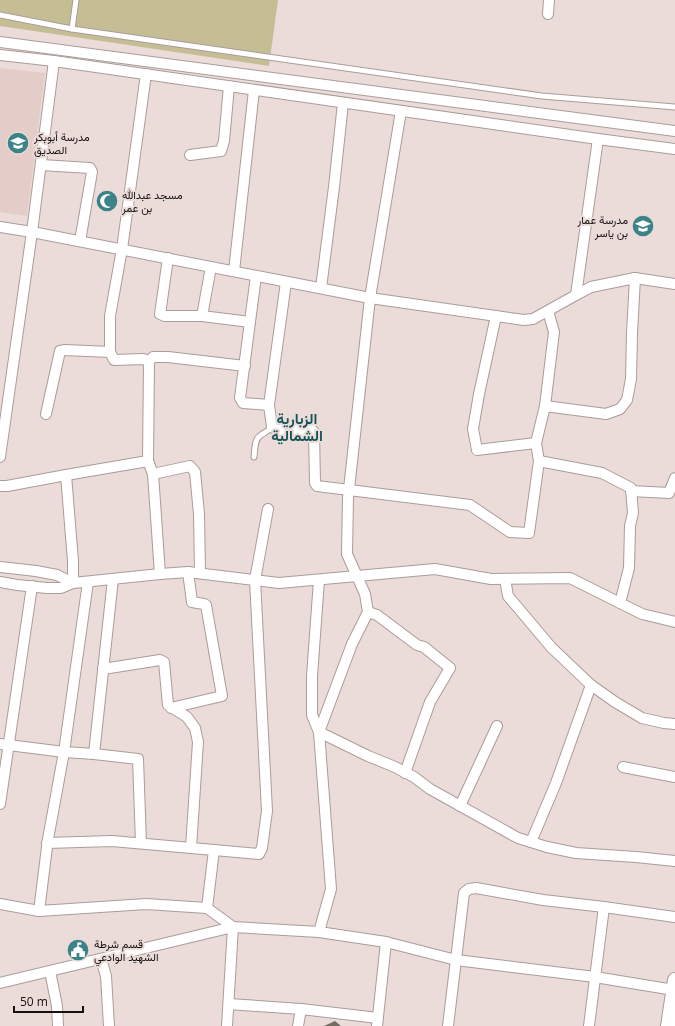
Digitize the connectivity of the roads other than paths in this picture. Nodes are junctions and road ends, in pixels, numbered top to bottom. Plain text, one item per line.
1 (76, 0) edge
2 (549, 0) edge
3 (548, 14) dead end
4 (0, 15) edge
5 (72, 29) junction
6 (0, 42) edge
7 (0, 55) edge
8 (54, 61) junction
9 (146, 74) junction
10 (230, 86) junction
11 (254, 90) junction
12 (343, 103) junction
13 (675, 107) edge
14 (401, 111) junction
15 (675, 131) edge
16 (598, 139) junction
17 (675, 149) edge
18 (190, 155) dead end
19 (41, 165) junction
20 (0, 227) edge
21 (32, 232) junction
22 (80, 241) junction
23 (122, 249) junction
24 (168, 258) junction
25 (210, 267) junction
26 (234, 271) junction
27 (256, 276) junction
28 (636, 278) junction
29 (286, 282) junction
30 (675, 284) edge
31 (321, 288) junction
32 (576, 295) junction
33 (370, 298) junction
34 (548, 311) junction
35 (202, 316) junction
36 (496, 316) junction
37 (250, 322) junction
38 (110, 352) junction
39 (149, 361) junction
40 (245, 366) junction
41 (269, 405) junction
42 (545, 406) junction
43 (46, 414) dead end
44 (272, 426) junction
45 (2, 429) edge
46 (536, 443) junction
47 (0, 457) edge
48 (254, 457) dead end
49 (148, 461) junction
50 (539, 461) junction
51 (153, 474) junction
52 (66, 475) junction
53 (675, 478) edge
54 (0, 486) edge
55 (349, 490) junction
56 (631, 491) junction
57 (268, 509) dead end
58 (0, 568) edge
59 (188, 572) junction
60 (200, 573) junction
61 (160, 574) junction
62 (357, 576) junction
63 (113, 579) junction
64 (505, 579) junction
65 (256, 580) junction
66 (319, 580) junction
67 (0, 582) edge
68 (88, 582) junction
69 (73, 583) junction
70 (32, 586) junction
71 (620, 603) junction
72 (368, 612) junction
73 (675, 622) edge
74 (103, 669) junction
75 (591, 685) junction
76 (171, 708) junction
77 (675, 724) edge
78 (497, 726) dead end
79 (319, 732) junction
80 (4, 745) edge
81 (64, 752) junction
82 (94, 754) junction
83 (623, 767) dead end
84 (405, 773) junction
85 (675, 777) edge
86 (0, 804) edge
87 (460, 806) junction
88 (531, 842) junction
89 (47, 843) junction
90 (141, 843) junction
91 (191, 848) junction
92 (214, 850) junction
93 (675, 861) edge
94 (0, 904) edge
95 (604, 907) junction
96 (207, 908) junction
97 (39, 910) junction
98 (675, 917) edge
99 (233, 927) junction
100 (319, 932) junction
101 (386, 942) junction
102 (101, 959) junction
103 (456, 960) junction
104 (50, 971) junction
105 (595, 977) junction
106 (0, 983) edge
107 (674, 985) edge
108 (229, 1004) junction
109 (301, 1009) junction
110 (377, 1022) edge
111 (58, 1026) edge
112 (109, 1026) edge
113 (227, 1026) edge
114 (298, 1026) edge
115 (448, 1026) edge
116 (589, 1026) edge
117 (668, 1026) edge

1 - 5 lane
2 - 3 street
4 - 5 lane
5 - 13 lane
6 - 15 street
7 - 8 street
8 - 9 street
8 - 19 street
9 - 10 street
9 - 23 street
10 - 11 street
10 - 18 street
11 - 12 street
11 - 26 street
12 - 14 street
12 - 31 street
14 - 16 street
14 - 33 street
16 - 17 street
16 - 32 street
19 - 21 street
19 - 22 street
20 - 21 street
21 - 22 street
21 - 45 street
22 - 23 street
23 - 24 street
23 - 38 street
24 - 25 street
24 - 35 street
25 - 26 street
25 - 35 street
26 - 27 street
27 - 29 street
27 - 37 street
28 - 30 street
28 - 32 street
28 - 42 street
29 - 31 street
29 - 41 street
31 - 33 street
32 - 34 street
33 - 36 street
33 - 55 street
34 - 36 street
34 - 42 street
35 - 37 street
36 - 46 street
37 - 40 street
38 - 39 street
38 - 43 street
39 - 40 street
39 - 49 street
40 - 41 street
41 - 44 street
42 - 46 street
44 - 48 lane
44 - 55 street
45 - 47 street
46 - 50 street
49 - 51 street
49 - 52 street
50 - 55 street
50 - 56 street
51 - 60 street
51 - 61 street
52 - 54 street
52 - 69 street
53 - 56 street
55 - 62 street
56 - 71 street
57 - 65 street
58 - 69 street
59 - 60 street
59 - 61 street
59 - 76 street
60 - 65 street
61 - 63 street
62 - 64 street
62 - 66 street
62 - 72 street
63 - 68 street
63 - 74 street
64 - 71 street
64 - 75 street
65 - 66 street
65 - 92 street
66 - 79 street
67 - 70 street
68 - 69 street
68 - 81 street
69 - 70 street
70 - 80 street
71 - 73 street
72 - 79 street
72 - 84 street
74 - 76 street
74 - 82 street
75 - 77 street
75 - 88 street
76 - 91 street
78 - 87 street
79 - 84 street
79 - 100 street
80 - 81 street
80 - 86 street
81 - 82 street
81 - 89 street
82 - 90 street
83 - 85 street
84 - 87 street
87 - 88 street
88 - 93 street
89 - 90 street
89 - 97 street
90 - 91 street
91 - 92 street
92 - 96 street
94 - 97 street
95 - 98 street
95 - 103 street
95 - 105 street
96 - 97 street
96 - 99 street
99 - 100 street
99 - 102 street
99 - 108 street
100 - 101 street
101 - 103 street
101 - 110 street
102 - 104 street
102 - 112 street
103 - 105 street
103 - 115 street
104 - 106 street
104 - 111 street
105 - 107 street
105 - 116 street
107 - 117 street
108 - 109 street
108 - 113 street
109 - 110 street
109 - 114 street

